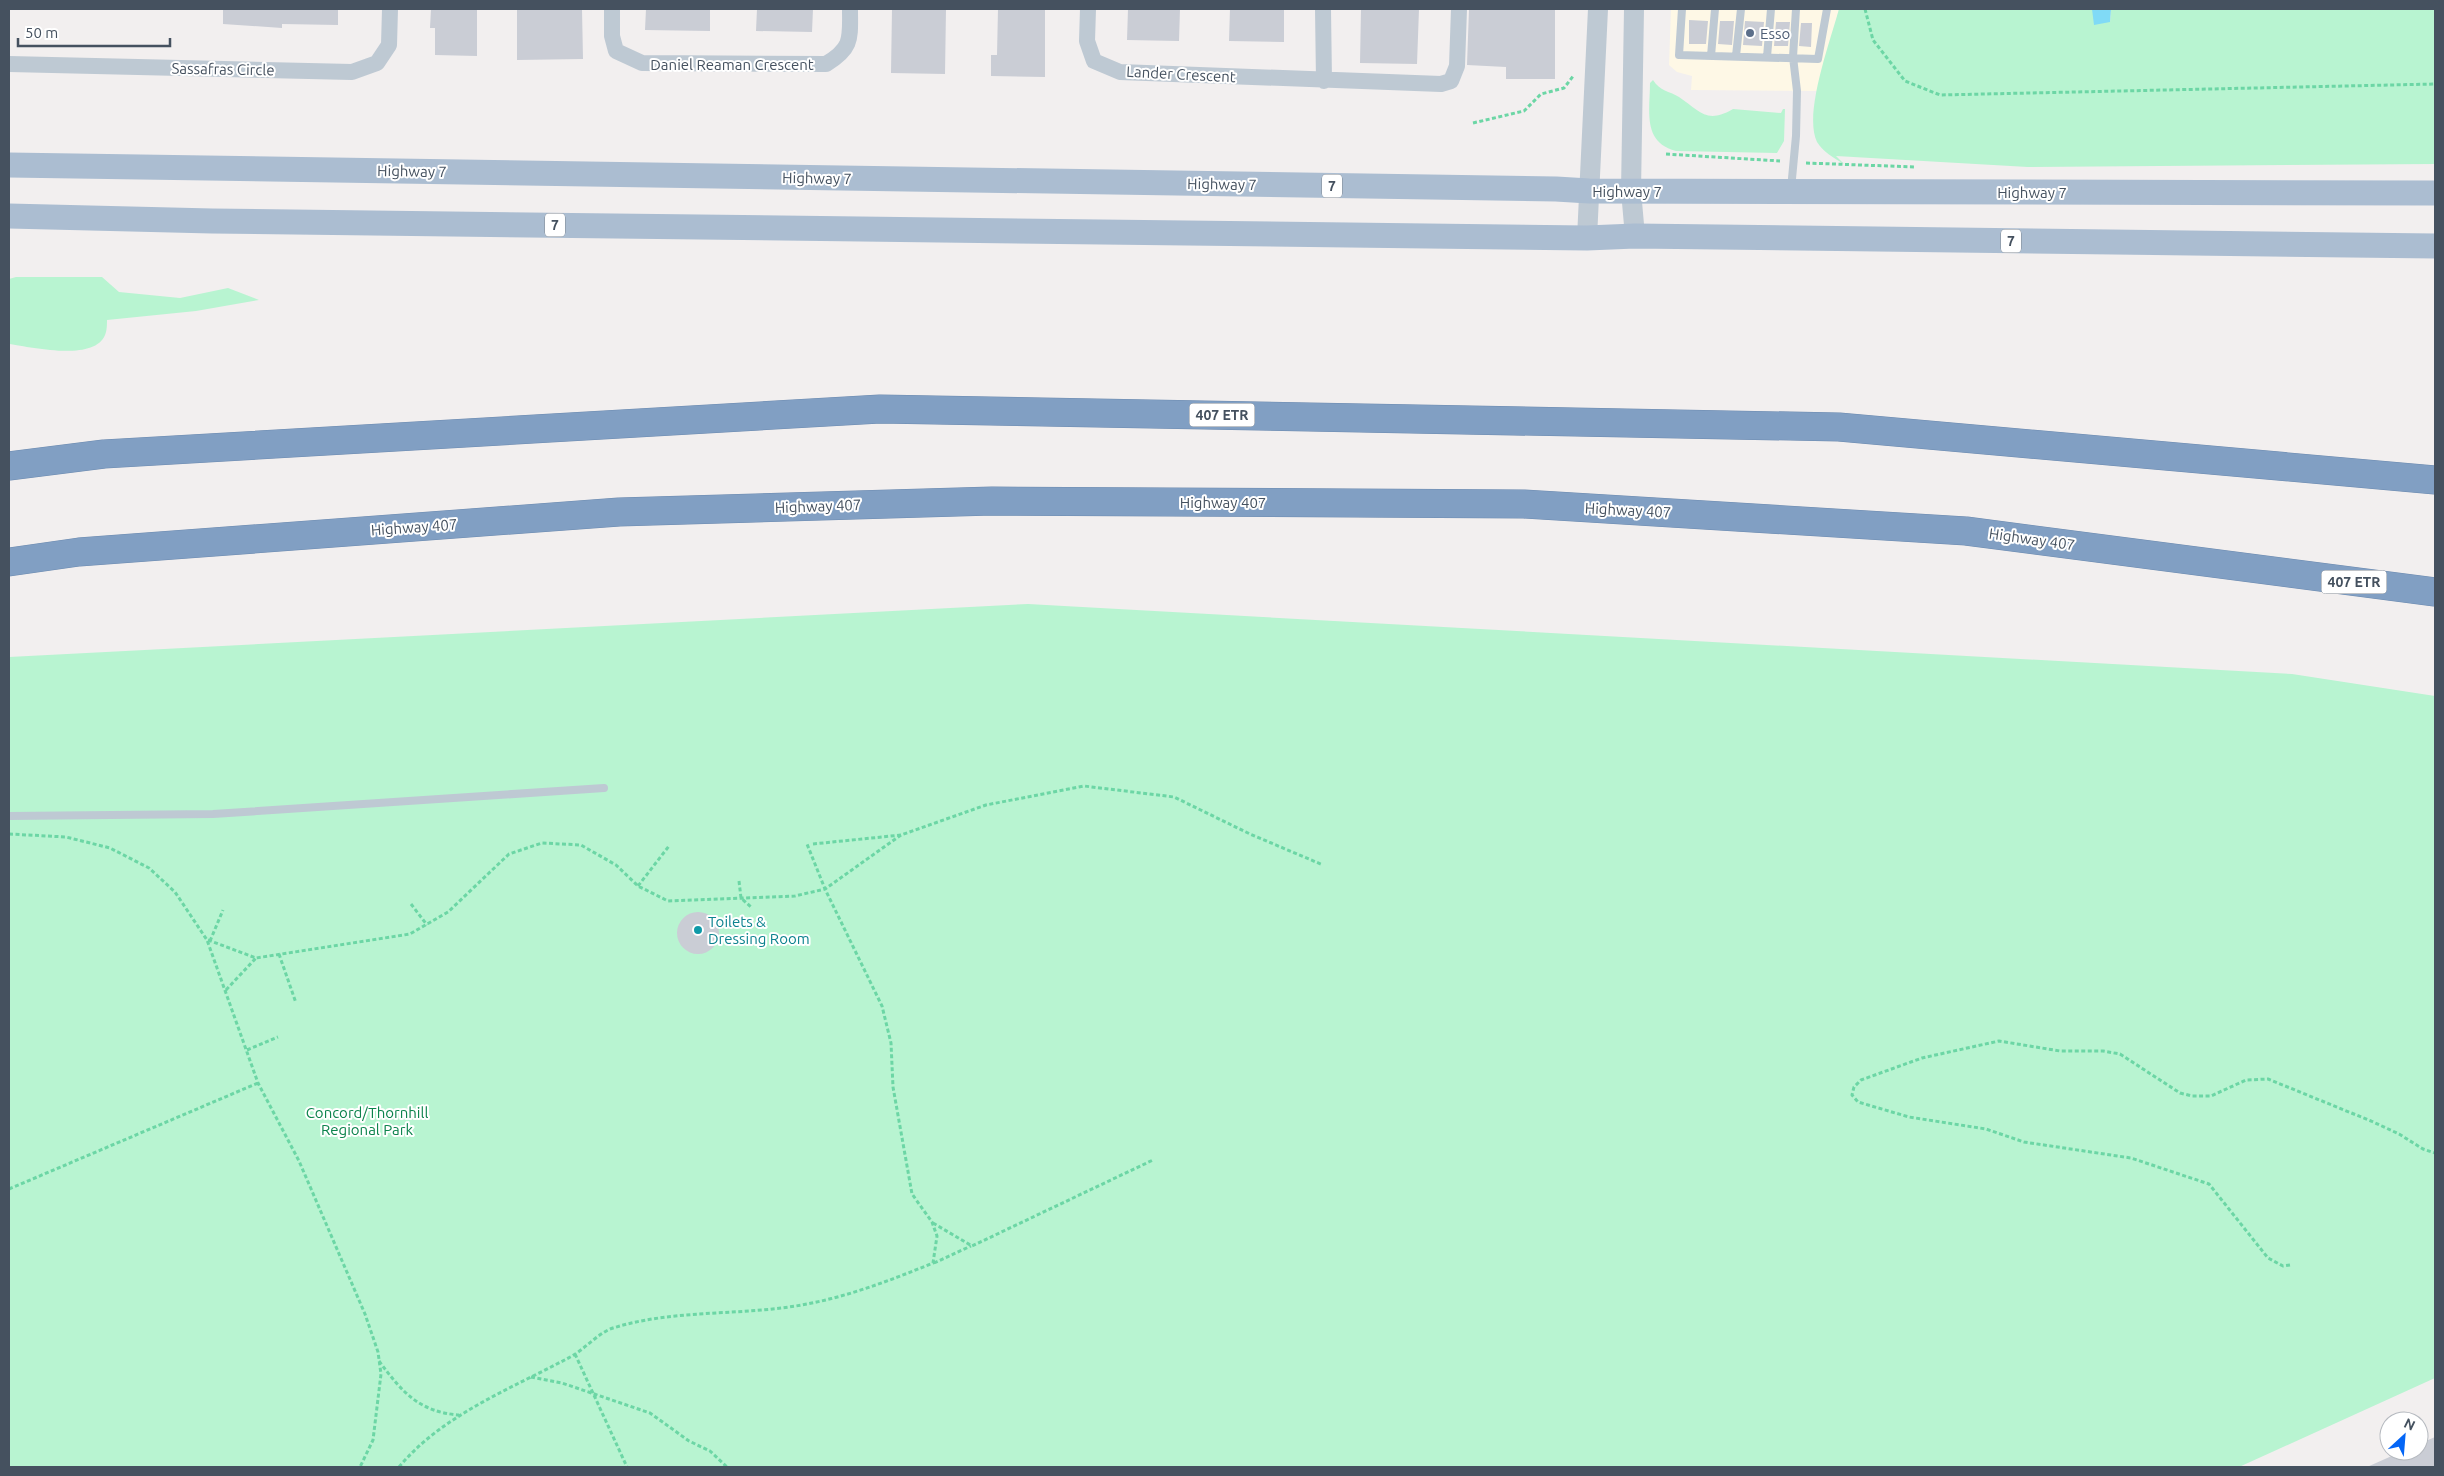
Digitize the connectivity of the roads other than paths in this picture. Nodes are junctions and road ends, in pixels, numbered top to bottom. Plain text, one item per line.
1 (390, 9) edge
2 (612, 9) edge
3 (850, 9) edge
4 (1088, 9) edge
5 (1323, 9) edge
6 (1459, 9) edge
7 (1598, 9) edge
8 (1634, 9) edge
9 (1682, 9) edge
10 (1715, 9) edge
11 (1741, 9) edge
12 (1771, 9) edge
13 (1796, 9) edge
14 (1827, 9) edge
15 (1711, 56) junction
16 (1736, 56) junction
17 (1767, 57) junction
18 (1793, 58) junction
19 (9, 64) edge
20 (1324, 81) junction
21 (9, 164) edge
22 (1589, 191) junction
23 (1631, 191) junction
24 (1791, 191) junction
25 (2435, 193) edge
26 (9, 216) edge
27 (1634, 236) junction
28 (1587, 238) junction
29 (2435, 246) edge
30 (9, 466) edge
31 (2435, 480) edge
32 (9, 562) edge
33 (2272, 571) junction
34 (2435, 592) edge
35 (2435, 611) edge
36 (604, 788) dead end
37 (9, 816) edge

1 - 19 street, Sassafras Circle
2 - 3 street, Daniel Reaman Crescent
4 - 20 street, Lander Crescent
5 - 20 street
6 - 20 street, Lander Crescent
7 - 22 street
8 - 23 street
9 - 15 lane
10 - 15 lane
11 - 16 lane
12 - 17 lane
13 - 18 lane
14 - 18 lane
15 - 16 lane
16 - 17 lane
17 - 18 lane
18 - 24 lane
21 - 22 main road, Highway 7 / 7
22 - 23 main road, Highway 7 / 7
22 - 28 street
23 - 24 main road, Highway 7 / 7
23 - 27 street
24 - 25 main road, Highway 7 / 7
26 - 28 main road, 7
27 - 28 main road, 7
27 - 29 main road, 7
30 - 31 highway, 407 ETR
32 - 33 highway, Highway 407 / 407 ETR
33 - 34 highway, Highway 407 / 407 ETR
33 - 35 highway
36 - 37 lane

